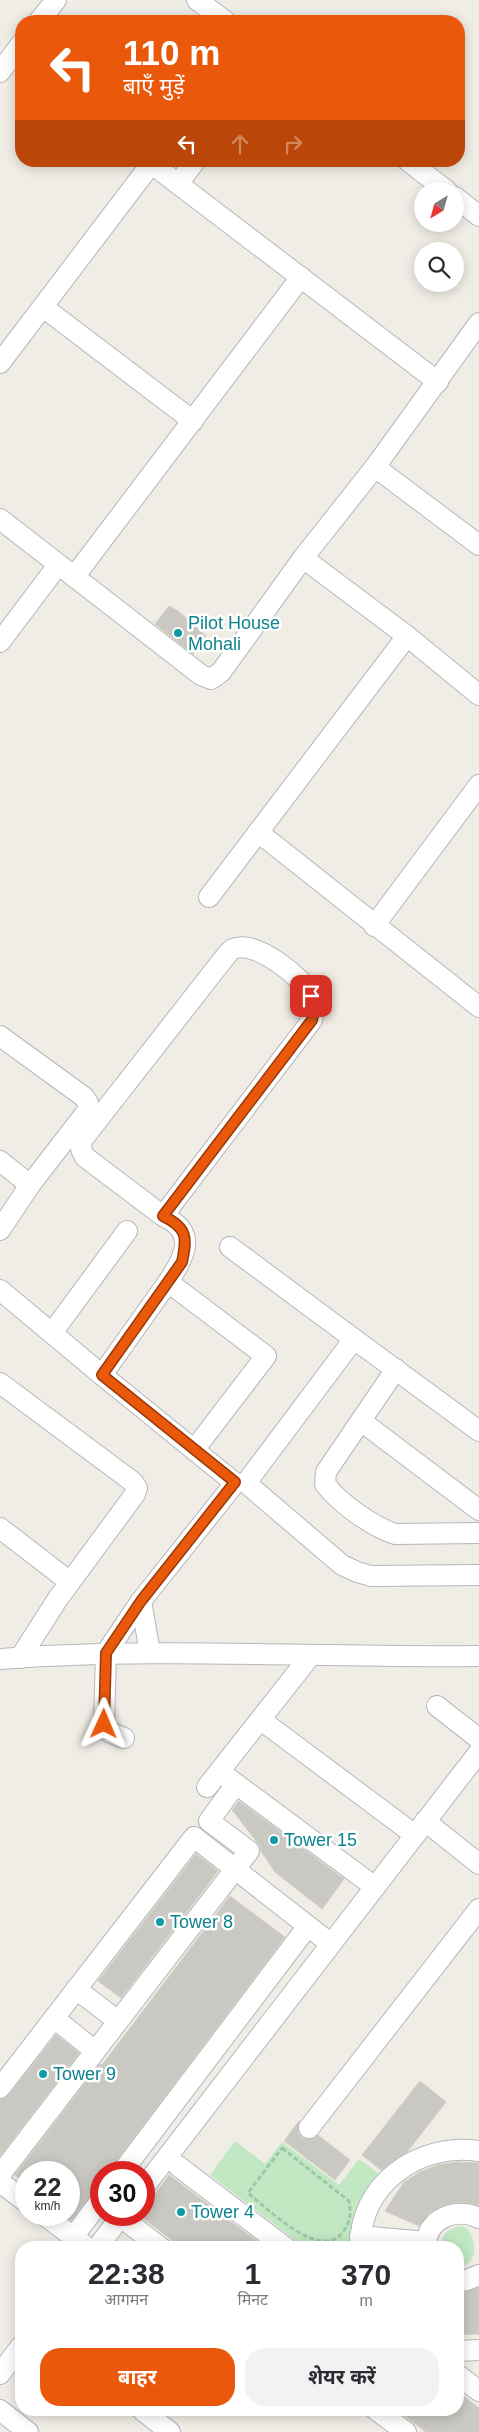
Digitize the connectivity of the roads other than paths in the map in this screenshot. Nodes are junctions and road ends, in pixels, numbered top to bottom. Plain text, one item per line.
1 (56, 0) edge
2 (197, 0) edge
3 (44, 15) edge
4 (217, 15) edge
5 (146, 167) edge
6 (156, 167) edge
7 (191, 167) edge
8 (416, 167) edge
9 (435, 182) edge
10 (178, 184) junction
11 (464, 204) edge
12 (479, 216) edge
13 (301, 277) junction
14 (43, 307) junction
15 (479, 323) edge
16 (0, 363) edge
17 (438, 382) junction
18 (193, 421) junction
19 (375, 467) junction
20 (0, 519) edge
21 (479, 545) edge
22 (303, 558) junction
23 (66, 571) junction
24 (407, 636) junction
25 (0, 642) edge
26 (479, 695) edge
27 (479, 785) edge
28 (258, 832) junction
29 (209, 896) dead end
30 (374, 926) junction
31 (479, 1007) edge
32 (0, 1036) edge
33 (0, 1161) edge
34 (30, 1185) junction
35 (163, 1216) junction
36 (0, 1230) edge
37 (127, 1231) dead end
38 (230, 1247) dead end
39 (168, 1282) junction
40 (0, 1290) edge
41 (52, 1333) junction
42 (354, 1339) junction
43 (396, 1369) junction
44 (102, 1375) junction
45 (0, 1383) edge
46 (361, 1421) junction
47 (479, 1431) edge
48 (194, 1450) junction
49 (479, 1510) edge
50 (0, 1528) edge
51 (479, 1533) edge
52 (479, 1575) edge
53 (70, 1582) junction
54 (141, 1601) junction
55 (106, 1653) junction
56 (150, 1653) junction
57 (311, 1656) junction
58 (479, 1656) edge
59 (20, 1658) junction
60 (0, 1659) edge
61 (437, 1706) dead end
62 (260, 1720) junction
63 (124, 1738) dead end
64 (479, 1739) edge
65 (479, 1752) edge
66 (220, 1772) junction
67 (236, 1784) junction
68 (207, 1787) dead end
69 (420, 1828) junction
70 (479, 1864) edge
71 (235, 1869) junction
72 (375, 1887) junction
73 (479, 1909) edge
74 (308, 1926) junction
75 (331, 1944) junction
76 (76, 1988) junction
77 (54, 2018) junction
78 (118, 2021) junction
79 (95, 2051) junction
80 (0, 2088) edge
81 (309, 2128) dead end
82 (479, 2151) edge
83 (130, 2161) edge
84 (178, 2166) dead end
85 (155, 2173) edge
86 (0, 2175) edge
87 (0, 2182) edge
88 (15, 2194) edge
89 (479, 2218) edge
90 (90, 2222) edge
91 (59, 2226) edge
92 (114, 2226) edge
93 (132, 2226) edge
94 (79, 2241) edge
95 (80, 2241) edge
96 (102, 2241) edge
97 (147, 2241) edge
98 (277, 2241) edge
99 (360, 2241) edge
100 (427, 2241) edge
101 (479, 2275) edge
102 (464, 2280) edge
103 (479, 2350) edge
104 (464, 2351) edge
105 (15, 2354) edge
106 (0, 2374) edge
107 (464, 2380) edge
108 (479, 2391) edge
109 (0, 2410) edge
110 (150, 2416) edge
111 (384, 2416) edge
112 (28, 2432) edge
113 (170, 2432) edge
114 (406, 2432) edge

1 - 3 street
2 - 4 street
5 - 14 street
6 - 10 street
7 - 10 street
8 - 9 street
10 - 13 street
11 - 12 street
13 - 17 street
13 - 18 street
14 - 16 street
14 - 18 street
15 - 17 street
17 - 19 street
18 - 23 street
19 - 21 street
19 - 22 street
20 - 23 street
22 - 23 street
22 - 24 street
23 - 25 street
24 - 26 street
24 - 28 street
27 - 30 street
28 - 29 street
28 - 30 street
30 - 31 street
32 - 34 street
33 - 34 street
34 - 36 street
35 - 35 street
35 - 39 street
37 - 41 street
38 - 42 street
39 - 44 street
39 - 48 street
40 - 41 street
41 - 44 street
42 - 43 street
42 - 52 street
43 - 46 street
43 - 47 street
44 - 48 street
45 - 53 street
46 - 49 street
46 - 51 street
48 - 54 street
50 - 53 street
53 - 59 street
54 - 55 street
54 - 56 street
55 - 56 street
55 - 59 street
55 - 63 street
56 - 57 street
57 - 58 street
57 - 62 street
59 - 60 street
61 - 64 street
62 - 66 street
62 - 69 street
65 - 69 street
66 - 67 street
66 - 68 street
67 - 71 street
67 - 72 street
69 - 70 street
69 - 72 street
71 - 74 street
71 - 76 street
71 - 78 street
72 - 75 street
73 - 81 street
74 - 75 street
74 - 83 street
75 - 85 street
76 - 77 street
76 - 78 street
77 - 79 street
77 - 80 street
78 - 79 street
79 - 86 street
82 - 99 street
84 - 98 street
87 - 88 street
89 - 100 street
90 - 95 street
91 - 94 street
92 - 96 street
93 - 97 street
101 - 102 street
103 - 104 street
105 - 106 street
107 - 108 street
109 - 112 street
110 - 113 street
111 - 114 street

